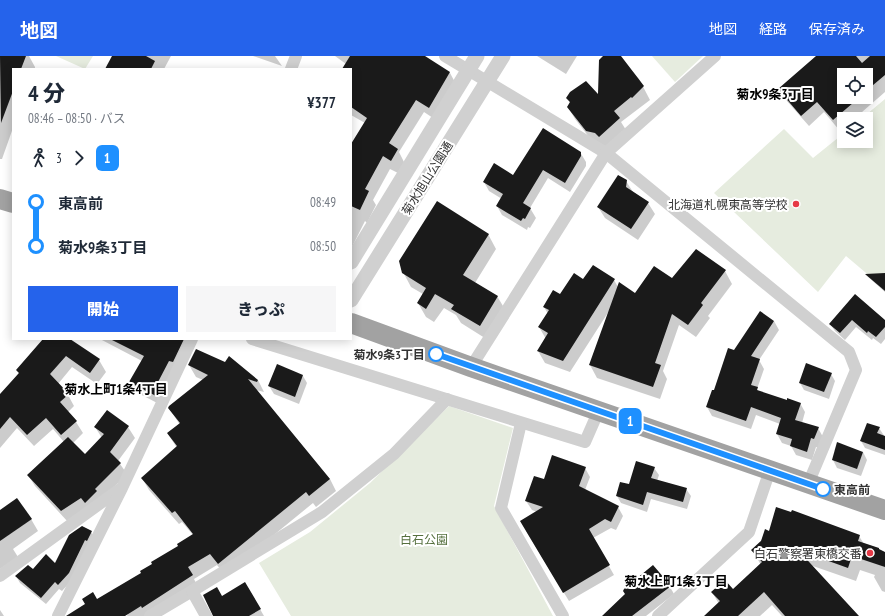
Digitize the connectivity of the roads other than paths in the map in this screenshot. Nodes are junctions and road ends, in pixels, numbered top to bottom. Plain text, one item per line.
1 (296, 56) edge
2 (445, 56) edge
3 (477, 56) edge
4 (503, 56) edge
5 (715, 56) edge
6 (291, 68) edge
7 (468, 70) junction
8 (487, 82) junction
9 (606, 153) junction
10 (0, 199) edge
11 (12, 203) edge
12 (352, 260) edge
13 (352, 298) edge
14 (352, 323) edge
15 (192, 340) edge
16 (255, 340) edge
17 (471, 367) junction
18 (447, 398) junction
19 (599, 410) junction
20 (521, 423) junction
21 (770, 470) junction
22 (808, 484) junction
23 (122, 488) junction
24 (885, 510) edge
25 (0, 576) edge
26 (192, 591) junction
27 (58, 616) edge
28 (150, 616) edge
29 (206, 616) edge
30 (563, 616) edge
31 (658, 616) edge

1 - 6 street
2 - 7 street
3 - 7 street, 菊水旭山公園通
4 - 8 street, 菊水旭山公園通
5 - 9 street
7 - 8 street
7 - 12 street, 菊水旭山公園通
8 - 9 street
8 - 13 street, 菊水旭山公園通
9 - 17 street
9 - 22 street
10 - 11 highway
14 - 17 highway
15 - 23 street
16 - 18 street
17 - 19 highway
18 - 20 street
18 - 26 street
19 - 20 street
19 - 21 highway
20 - 30 street
21 - 22 highway
21 - 31 street
22 - 24 highway
23 - 25 street
23 - 27 street
26 - 28 street
26 - 29 street

